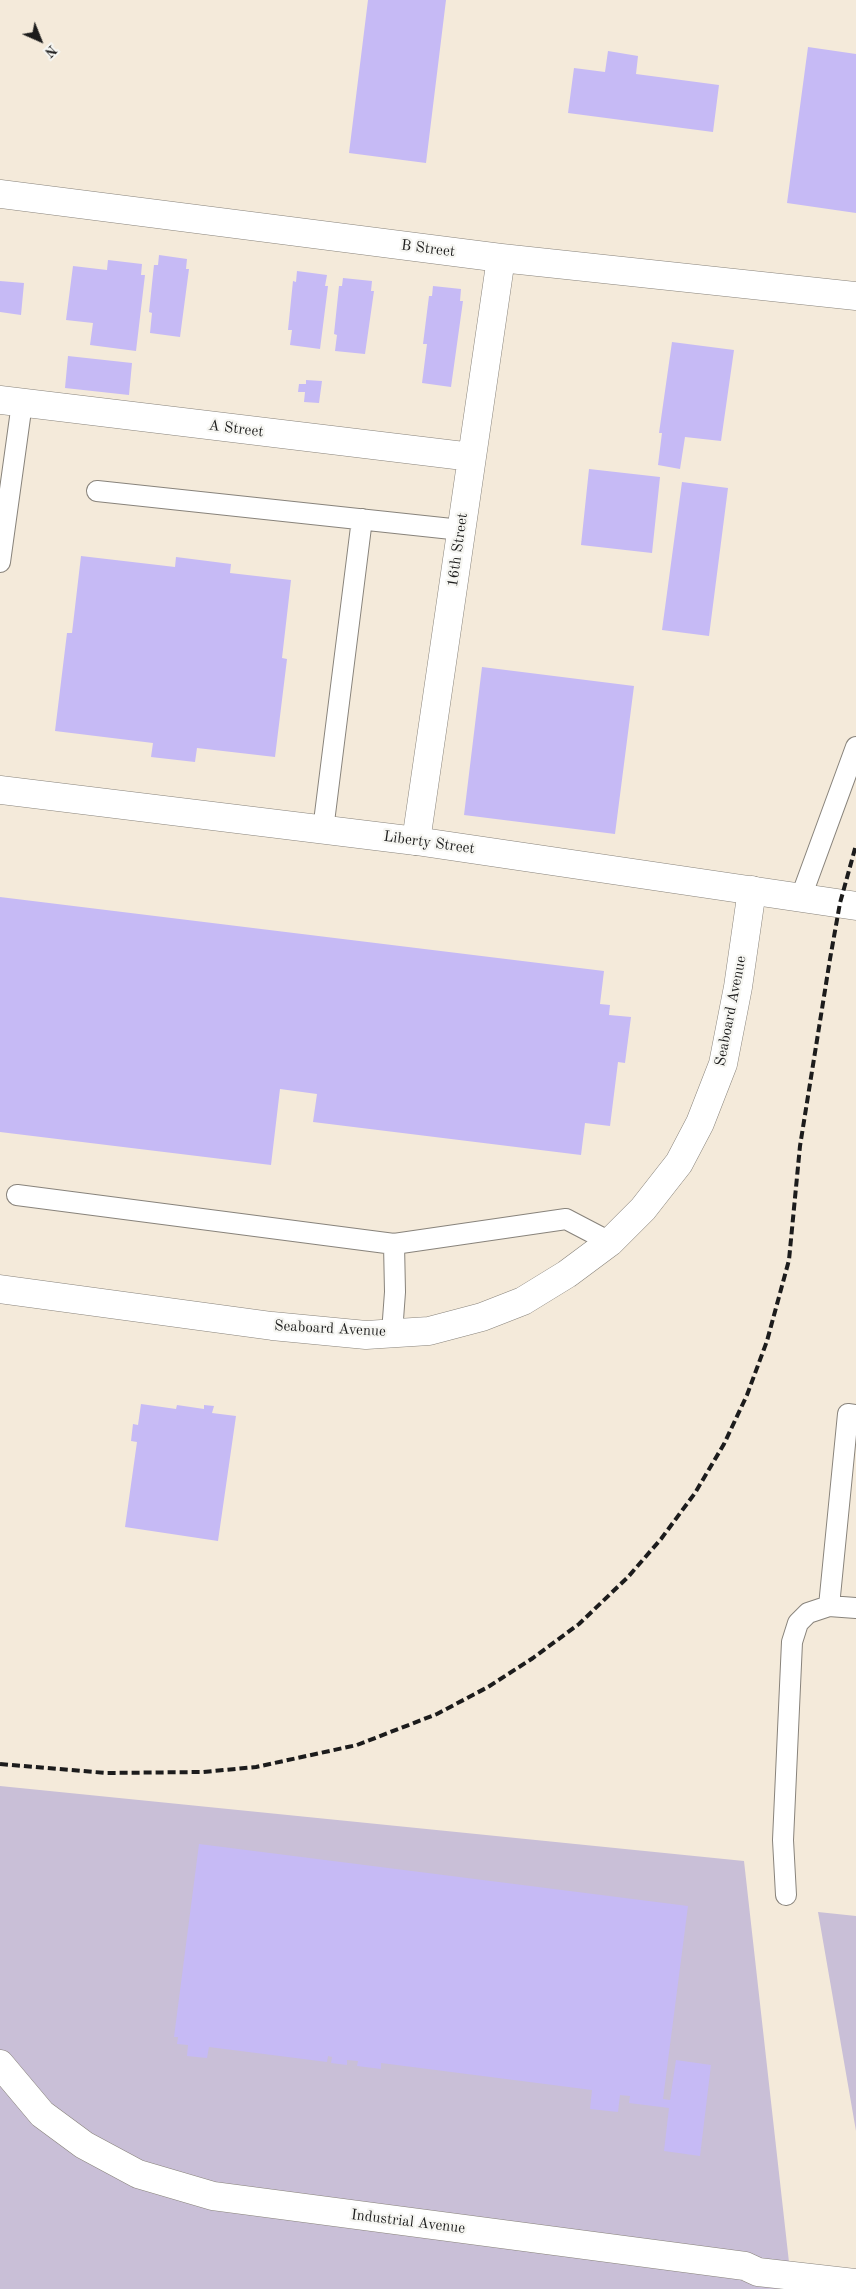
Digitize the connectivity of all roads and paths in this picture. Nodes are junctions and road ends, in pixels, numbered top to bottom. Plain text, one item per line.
1 (0, 194) edge
2 (501, 258) junction
3 (856, 296) edge
4 (11, 401) edge
5 (472, 457) junction
6 (97, 491) dead end
7 (362, 519) junction
8 (461, 530) junction
9 (0, 562) edge
10 (856, 747) edge
11 (0, 790) edge
12 (322, 830) junction
13 (416, 841) junction
14 (752, 890) junction
15 (801, 897) junction
16 (856, 906) edge
17 (17, 1195) dead end
18 (610, 1242) junction
19 (394, 1244) junction
20 (0, 1289) edge
21 (392, 1333) junction
22 (856, 1415) edge
23 (829, 1606) junction
24 (856, 1608) edge
25 (786, 1895) dead end
26 (0, 2064) edge
27 (758, 2280) edge
28 (856, 2283) edge

1 - 2 street, B Street
2 - 3 street, B Street
2 - 5 street, 16th Street
4 - 5 street, A Street
4 - 9 lane
5 - 8 street, 16th Street
6 - 7 lane
7 - 8 lane
7 - 12 lane
8 - 13 street, 16th Street
10 - 15 lane
11 - 12 street, Liberty Street
12 - 13 street, Liberty Street
13 - 14 street, Liberty Street
14 - 15 street, Liberty Street
14 - 18 street, Seaboard Avenue
15 - 16 street, Liberty Street
17 - 19 lane
18 - 19 lane
18 - 21 street, Seaboard Avenue
19 - 21 lane
20 - 21 street, Seaboard Avenue
22 - 23 lane
23 - 24 lane
23 - 25 lane
26 - 27 street, Industrial Avenue
27 - 28 street, Industrial Avenue

